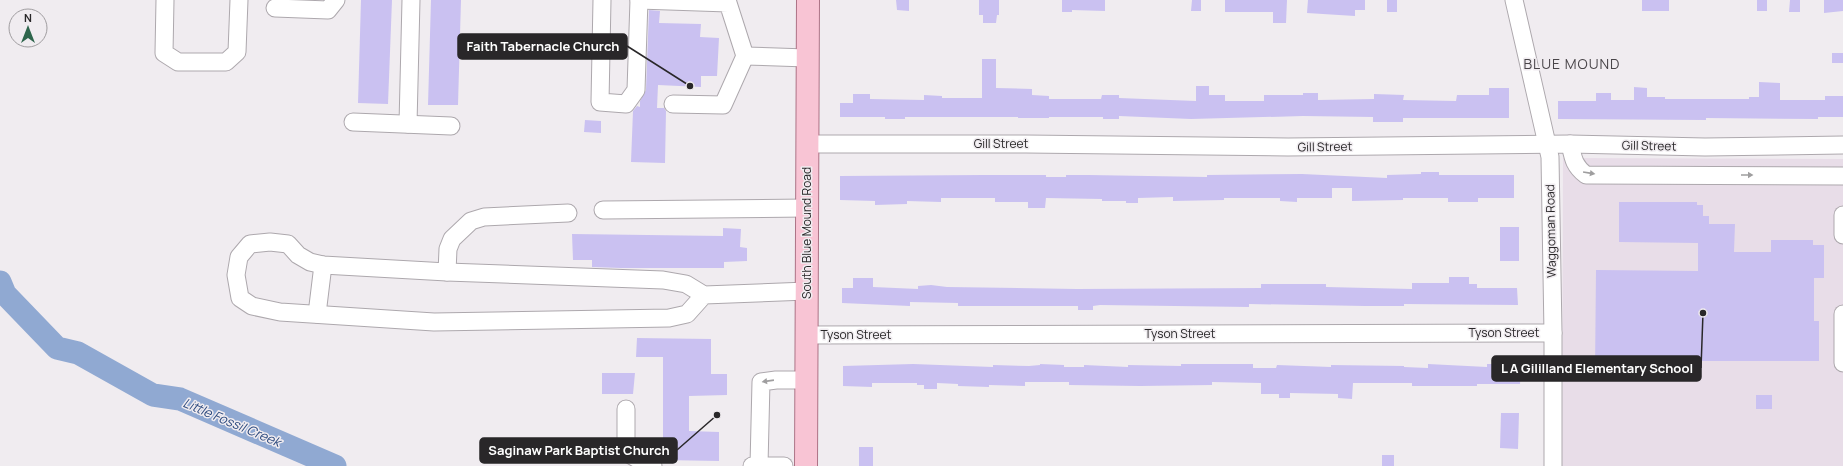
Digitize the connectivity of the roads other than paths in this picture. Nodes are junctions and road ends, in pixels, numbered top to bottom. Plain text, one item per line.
1 (165, 0) edge
2 (239, 0) edge
3 (336, 0) edge
4 (411, 0) edge
5 (602, 0) edge
6 (639, 0) edge
7 (808, 0) edge
8 (1514, 0) edge
9 (275, 8) dead end
10 (745, 56) junction
11 (807, 58) junction
12 (673, 104) dead end
13 (353, 122) dead end
14 (408, 124) junction
15 (451, 126) dead end
16 (806, 144) junction
17 (1570, 144) junction
18 (1547, 145) junction
19 (1843, 146) edge
20 (1727, 147) junction
21 (1727, 175) junction
22 (1843, 176) edge
23 (807, 208) junction
24 (603, 210) dead end
25 (568, 213) dead end
26 (1843, 215) edge
27 (1843, 235) edge
28 (323, 265) junction
29 (447, 272) junction
30 (807, 291) junction
31 (704, 295) junction
32 (317, 314) junction
33 (1843, 314) edge
34 (1553, 333) junction
35 (807, 335) junction
36 (1843, 363) edge
37 (807, 380) junction
38 (626, 409) dead end
39 (653, 466) edge
40 (755, 466) edge
41 (784, 466) edge
42 (806, 466) edge
43 (1553, 466) edge

1 - 2 street
3 - 9 street
4 - 14 street
5 - 6 street
6 - 10 street
7 - 11 main road, South Blue Mound Road
8 - 18 street, Waggoman Road
10 - 11 street
10 - 12 street
11 - 16 main road, South Blue Mound Road
13 - 14 street
14 - 15 street
16 - 18 street, Gill Street
16 - 23 main road, South Blue Mound Road
17 - 18 street, Gill Street
17 - 20 street, Gill Street
17 -> 21 street
18 - 34 street, Waggoman Road
19 - 20 street, Gill Street
20 - 21 street
21 -> 22 street
23 - 24 street
23 - 30 main road, South Blue Mound Road
25 - 29 street
26 - 27 street
28 - 29 street
28 - 32 street
28 - 32 street
29 - 31 street
30 - 31 street
30 - 35 main road, South Blue Mound Road
31 - 32 street
33 - 36 street
34 - 35 street, Tyson Street
34 - 43 street, Waggoman Road
35 - 37 main road, South Blue Mound Road
37 -> 40 street
37 - 42 main road, South Blue Mound Road
38 - 39 street
40 - 41 street

